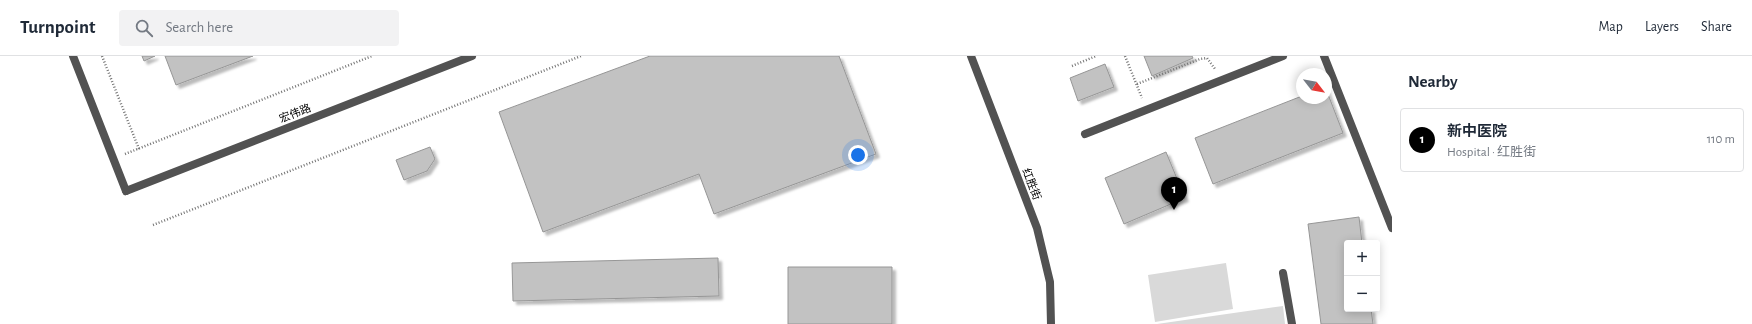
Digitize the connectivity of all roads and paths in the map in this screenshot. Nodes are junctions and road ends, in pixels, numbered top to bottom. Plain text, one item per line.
1 (73, 56) edge
2 (102, 56) edge
3 (372, 56) edge
4 (472, 56) edge
5 (581, 56) edge
6 (971, 56) edge
7 (1096, 56) edge
8 (1125, 56) edge
9 (1283, 56) edge
10 (1324, 56) edge
11 (1072, 66) dead end
12 (1221, 81) junction
13 (1137, 84) junction
14 (1147, 110) junction
15 (1085, 134) dead end
16 (139, 148) junction
17 (113, 159) junction
18 (153, 225) dead end
19 (1392, 228) edge
20 (1283, 273) dead end
21 (1051, 324) edge
22 (1292, 324) edge

1 - 17 street
2 - 16 path
3 - 16 path
4 - 17 street, 宏伟路
5 - 18 path
6 - 21 street, 红胜街
7 - 11 path
8 - 13 path
9 - 12 street
10 - 19 street
12 - 13 path
12 - 14 street
13 - 14 path
14 - 15 street
16 - 17 path
20 - 22 street

